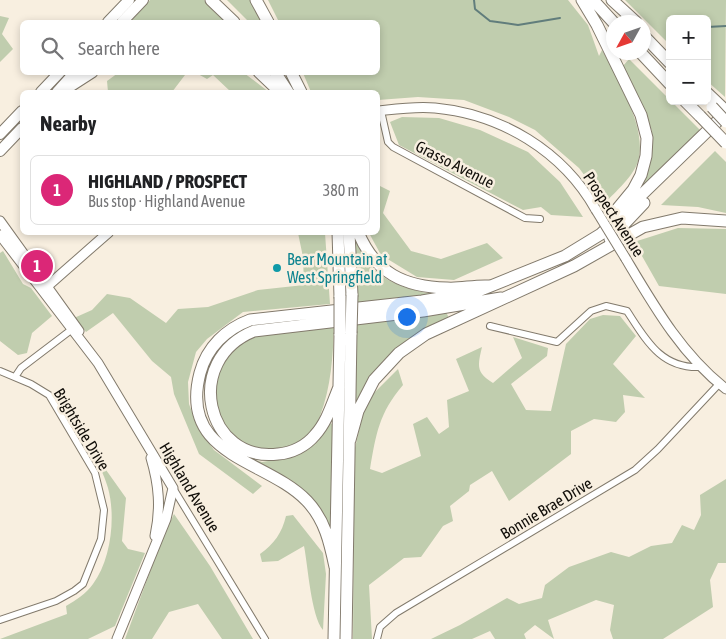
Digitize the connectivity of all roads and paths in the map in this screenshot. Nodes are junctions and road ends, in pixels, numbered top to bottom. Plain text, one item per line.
1 (129, 0) edge
2 (143, 0) edge
3 (211, 0) edge
4 (221, 0) edge
5 (256, 0) edge
6 (582, 0) edge
7 (593, 0) edge
8 (611, 0) edge
9 (607, 15) edge
10 (625, 15) edge
11 (628, 15) edge
12 (110, 20) edge
13 (124, 20) edge
14 (232, 20) edge
15 (242, 20) edge
16 (267, 20) edge
17 (651, 37) edge
18 (651, 43) edge
19 (666, 52) edge
20 (648, 60) edge
21 (667, 60) edge
22 (57, 75) edge
23 (72, 75) edge
24 (87, 75) edge
25 (262, 75) edge
26 (279, 75) edge
27 (291, 75) edge
28 (666, 80) edge
29 (43, 90) edge
30 (58, 90) edge
31 (64, 90) edge
32 (278, 90) edge
33 (294, 90) edge
34 (295, 90) edge
35 (712, 103) edge
36 (689, 105) edge
37 (380, 111) edge
38 (726, 112) edge
39 (20, 113) edge
40 (380, 114) edge
41 (726, 122) edge
42 (20, 130) edge
43 (0, 134) edge
44 (726, 143) edge
45 (0, 151) edge
46 (540, 219) dead end
47 (726, 220) edge
48 (0, 221) edge
49 (0, 235) edge
50 (106, 235) edge
51 (338, 235) edge
52 (350, 235) edge
53 (359, 235) edge
54 (593, 247) junction
55 (493, 286) junction
56 (45, 288) junction
57 (346, 296) junction
58 (501, 298) junction
59 (490, 326) dead end
60 (71, 330) junction
61 (345, 333) junction
62 (89, 351) junction
63 (701, 366) junction
64 (0, 371) edge
65 (15, 377) junction
66 (339, 387) junction
67 (722, 387) edge
68 (350, 440) junction
69 (148, 446) junction
70 (159, 497) junction
71 (176, 499) junction
72 (150, 556) junction
73 (335, 567) junction
74 (0, 620) edge
75 (117, 639) edge
76 (265, 639) edge
77 (334, 639) edge
78 (346, 639) edge
79 (377, 639) edge

1 - 12 main road
2 - 13 main road
3 - 14 highway
4 - 15 highway
5 - 16 highway
6 - 54 highway
7 - 9 highway
8 - 10 highway
8 - 11 highway
17 - 19 highway
18 - 21 highway
20 - 28 highway
22 - 29 main road
23 - 30 main road
24 - 31 highway
25 - 32 highway
26 - 33 highway
27 - 34 highway
35 - 38 highway
35 - 41 highway, bridge
36 - 44 highway, bridge
37 - 63 main road, Prospect Avenue, bridge
38 - 54 highway
39 - 43 main road
40 - 46 street, Grasso Avenue
41 - 54 highway
42 - 45 main road
47 - 54 highway
48 - 56 main road, Highland Avenue
49 - 56 main road, Highland Avenue
50 - 56 main road
51 - 57 highway
52 - 57 highway
53 - 55 highway
54 - 55 highway
54 - 58 highway
55 - 73 highway
56 - 60 main road, Highland Avenue
56 - 62 main road, Highland Avenue
57 - 61 highway, bridge
58 - 66 highway
58 - 68 highway
59 - 63 street
60 - 62 main road, Highland Avenue
60 - 65 street
61 - 66 highway
61 - 68 highway
62 - 69 main road, Highland Avenue
63 - 67 main road, Prospect Avenue
64 - 65 street, Brightside Drive
65 - 74 street, Brightside Drive
66 - 73 highway
67 - 79 street, Bonnie Brae Drive
68 - 78 highway
69 - 70 main road
69 - 71 main road, Highland Avenue
70 - 71 main road
70 - 72 main road
71 - 72 main road
71 - 76 street, Highland Avenue
72 - 75 main road
73 - 77 highway

